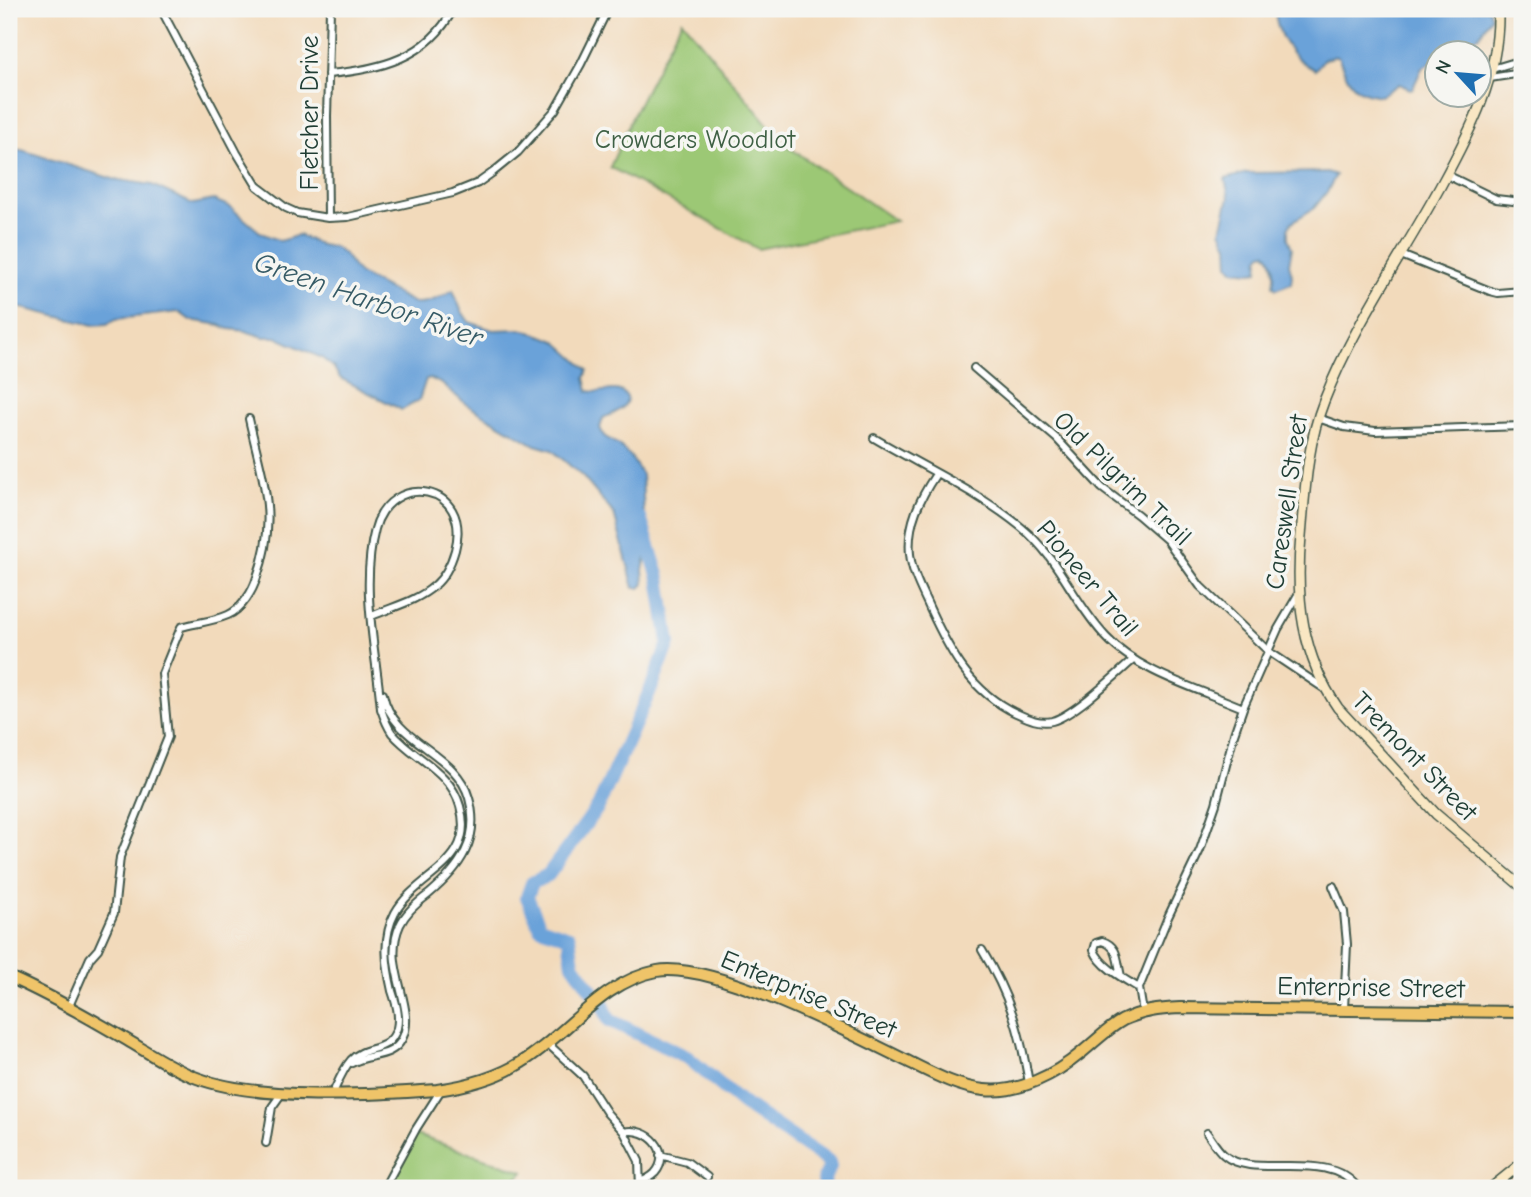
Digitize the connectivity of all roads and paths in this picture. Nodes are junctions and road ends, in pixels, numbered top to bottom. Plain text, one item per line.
1 (160, 9) edge
2 (330, 9) edge
3 (453, 9) edge
4 (608, 9) edge
5 (1498, 9) edge
6 (1522, 60) edge
7 (1492, 64) edge
8 (1492, 73) edge
9 (1492, 73) edge
10 (1522, 73) edge
11 (328, 74) junction
12 (1479, 108) edge
13 (1447, 175) junction
14 (1522, 202) edge
15 (328, 218) junction
16 (1401, 255) junction
17 (1522, 290) edge
18 (974, 368) dead end
19 (1318, 418) junction
20 (249, 419) dead end
21 (1522, 426) edge
22 (874, 438) dead end
23 (936, 474) junction
24 (1299, 593) junction
25 (372, 616) junction
26 (1268, 651) junction
27 (1133, 660) junction
28 (377, 665) junction
29 (1326, 689) junction
30 (1243, 708) junction
31 (412, 738) junction
32 (404, 744) junction
33 (471, 805) junction
34 (461, 807) junction
35 (437, 873) junction
36 (444, 881) junction
37 (1334, 886) dead end
38 (1522, 887) edge
39 (393, 917) junction
40 (401, 922) junction
41 (982, 950) dead end
42 (1121, 976) junction
43 (9, 977) edge
44 (1139, 988) junction
45 (396, 989) junction
46 (66, 1004) junction
47 (406, 1009) junction
48 (1344, 1009) junction
49 (397, 1010) junction
50 (1143, 1012) junction
51 (1522, 1012) edge
52 (547, 1043) junction
53 (347, 1067) junction
54 (1029, 1083) junction
55 (442, 1089) junction
56 (283, 1092) junction
57 (333, 1093) junction
58 (624, 1132) junction
59 (1207, 1133) dead end
60 (266, 1143) dead end
61 (660, 1155) junction
62 (1522, 1163) edge
63 (707, 1177) dead end
64 (640, 1185) edge
65 (384, 1188) edge
66 (1358, 1188) edge
67 (1491, 1188) edge

1 - 15 street
2 - 11 street, Fletcher Drive
3 - 11 street
4 - 15 street
5 - 7 main road, Careswell Street
6 - 8 street
9 - 10 street
11 - 15 street, Fletcher Drive
12 - 13 main road, Careswell Street
13 - 14 street
13 - 16 main road, Careswell Street
16 - 17 street
16 - 19 main road, Careswell Street
18 - 26 street, Old Pilgrim Trail
19 - 21 street
19 - 24 main road, Careswell Street
20 - 46 street
22 - 23 street, Pioneer Trail
23 - 27 street, Pioneer Trail
23 - 27 street
24 - 26 street, Careswell Street
24 - 29 main road, Tremont Street
25 - 25 street
25 - 28 street
26 - 29 street, Old Pilgrim Trail
26 - 30 street, Careswell Street
27 - 30 street, Pioneer Trail
28 - 31 street
28 - 32 street
29 - 38 main road, Tremont Street
30 - 44 street, Careswell Street
31 - 32 street
31 - 33 street
32 - 34 street
33 - 34 street
33 - 36 street
34 - 35 street
35 - 36 street
35 - 39 street
36 - 40 street
37 - 48 street
39 - 40 street
39 - 45 street
40 - 45 street
41 - 54 street
42 - 42 street
42 - 44 street
43 - 46 main road, Enterprise Street
44 - 50 street
45 - 47 street
45 - 49 street
46 - 56 main road, Enterprise Street
47 - 49 street
47 - 53 street
48 - 50 main road, Enterprise Street
48 - 51 main road, Enterprise Street
49 - 53 street
50 - 54 main road, Enterprise Street
52 - 54 main road, Enterprise Street
52 - 55 main road, Enterprise Street
52 - 58 street
53 - 57 street
55 - 57 main road, Enterprise Street
55 - 65 street
56 - 57 main road, Enterprise Street
56 - 60 street
58 - 61 street
58 - 64 street
59 - 66 street
61 - 63 street
61 - 64 street
62 - 67 main road

